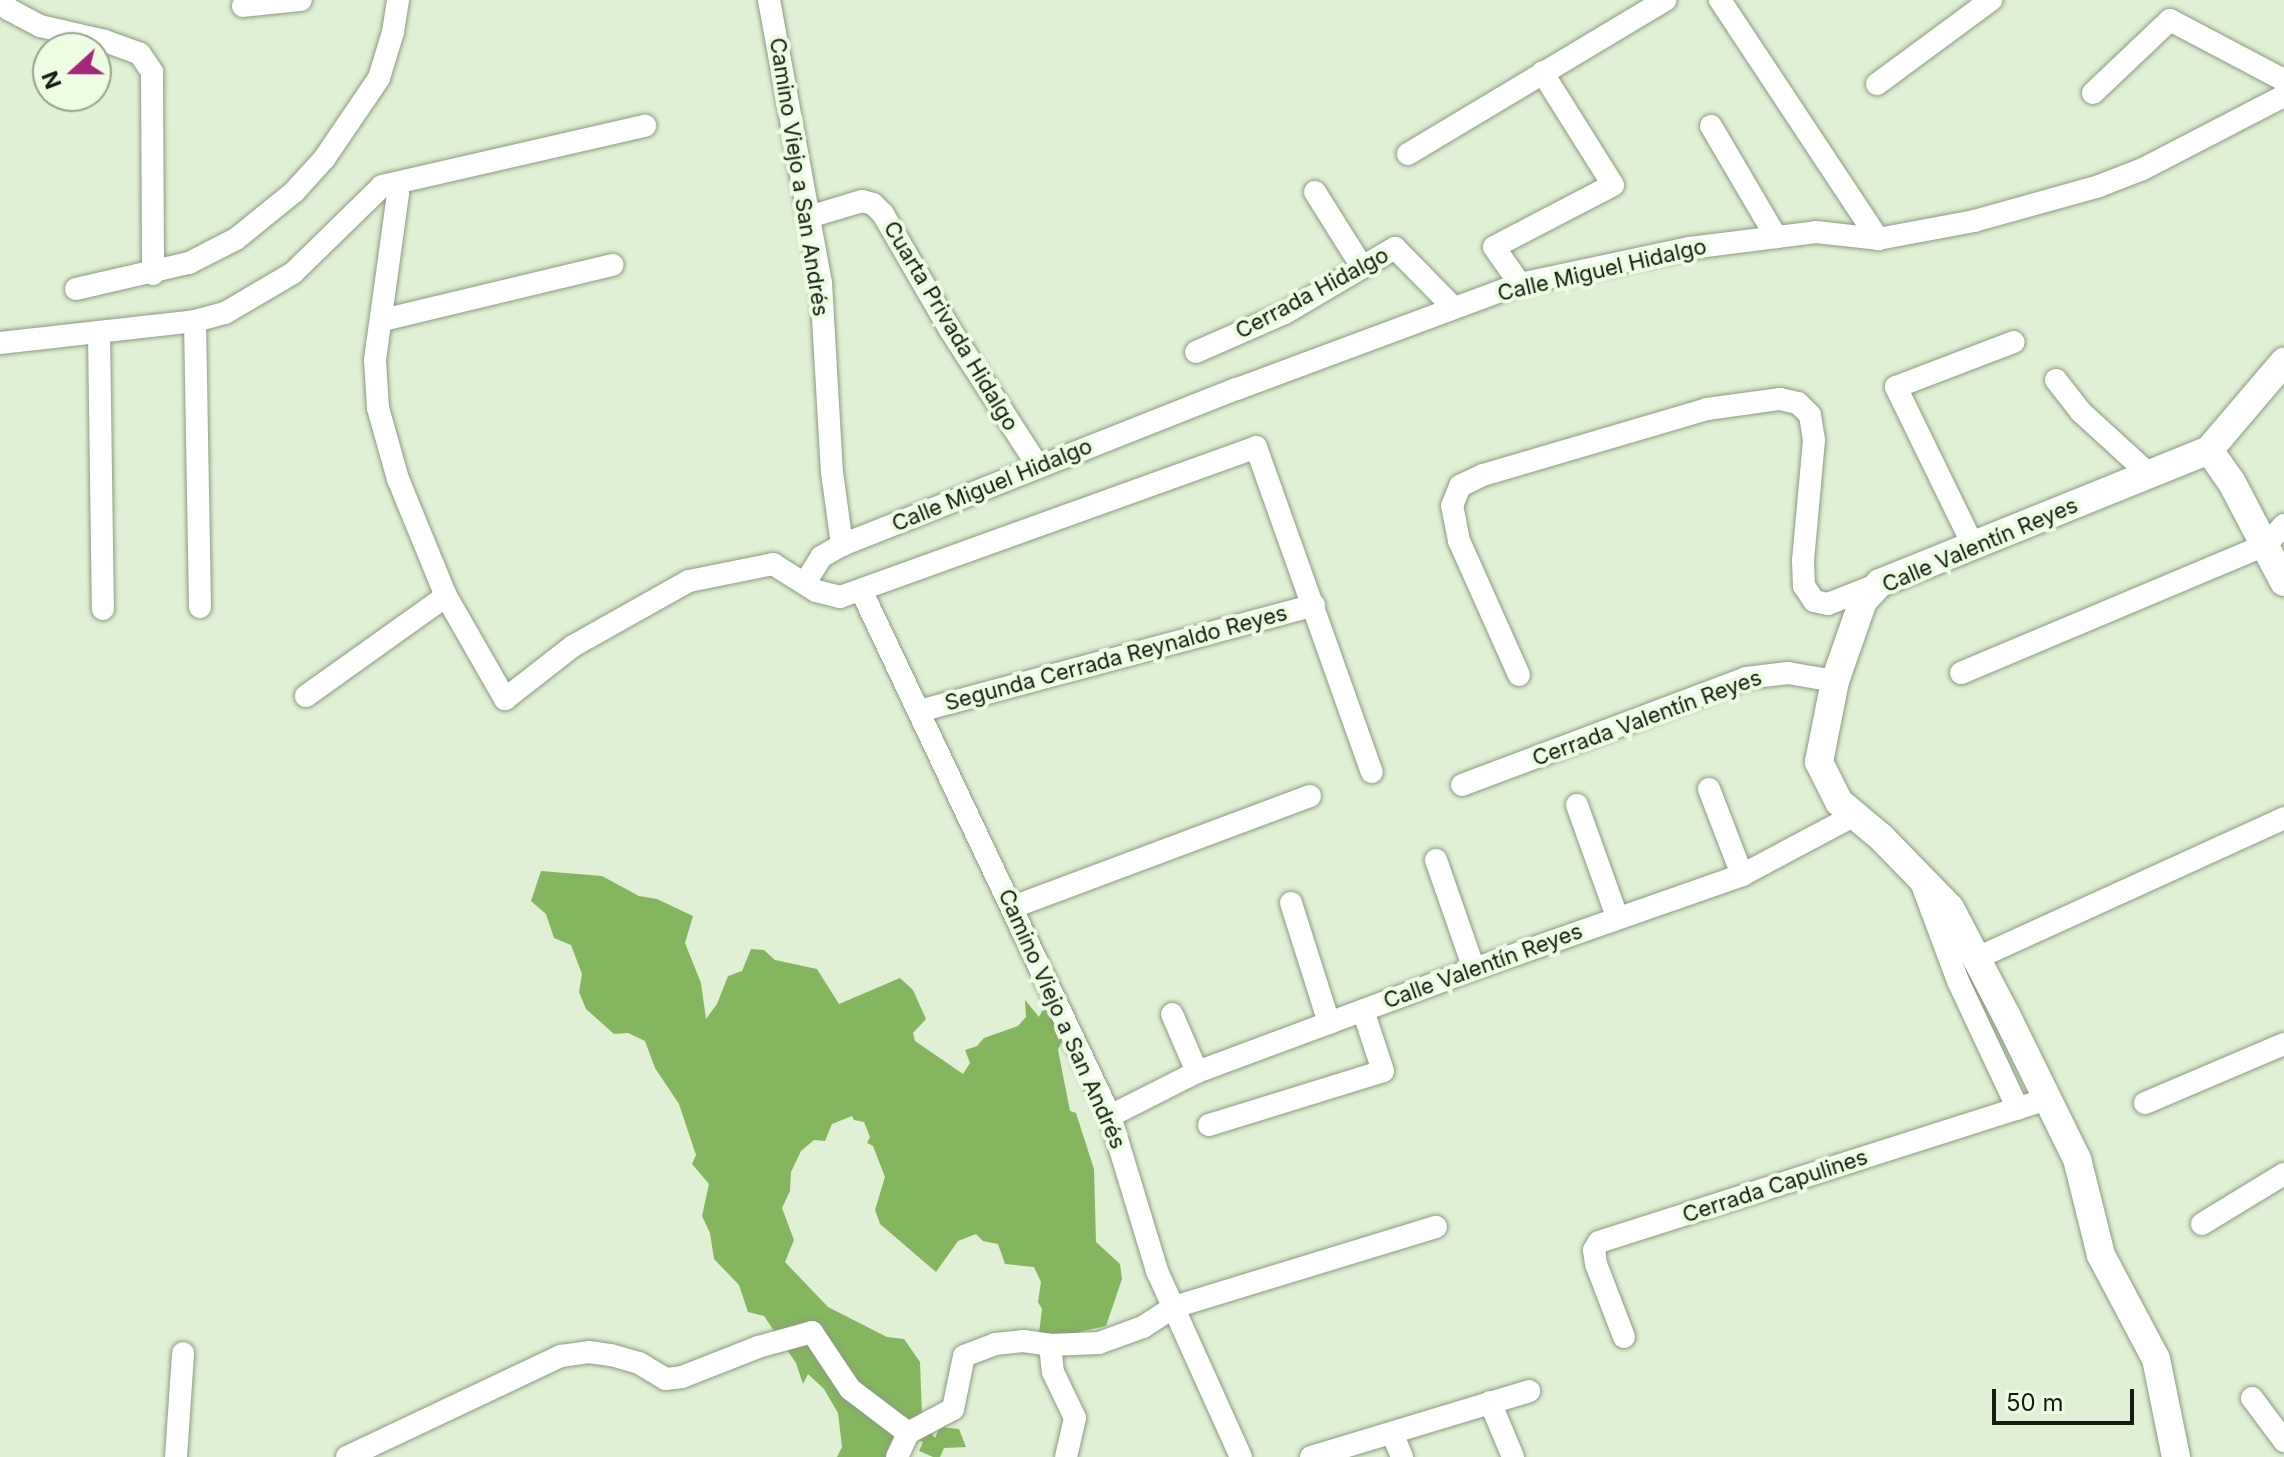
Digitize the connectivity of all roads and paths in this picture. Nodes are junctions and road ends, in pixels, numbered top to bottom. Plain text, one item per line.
1 (3, 0) edge
2 (301, 0) edge
3 (398, 0) edge
4 (769, 0) edge
5 (1665, 0) edge
6 (1720, 0) edge
7 (1991, 0) edge
8 (243, 6) dead end
9 (1542, 72) junction
10 (2284, 80) edge
11 (1877, 84) dead end
12 (2093, 93) dead end
13 (2284, 96) edge
14 (645, 126) dead end
15 (1711, 126) dead end
16 (1408, 154) dead end
17 (395, 184) junction
18 (1315, 192) dead end
19 (809, 217) junction
20 (1776, 237) junction
21 (1878, 239) junction
22 (612, 265) dead end
23 (1362, 267) junction
24 (153, 274) junction
25 (1520, 284) junction
26 (76, 289) dead end
27 (1454, 308) junction
28 (383, 320) junction
29 (195, 321) junction
30 (99, 332) junction
31 (2014, 342) dead end
32 (0, 343) edge
33 (1196, 352) dead end
34 (2284, 362) edge
35 (2056, 380) dead end
36 (2209, 450) junction
37 (1038, 466) junction
38 (2151, 476) junction
39 (2275, 535) edge
40 (842, 545) junction
41 (1973, 545) junction
42 (2284, 582) edge
43 (805, 583) junction
44 (1880, 583) junction
45 (861, 590) junction
46 (446, 596) junction
47 (1314, 605) junction
48 (200, 607) dead end
49 (103, 609) dead end
50 (1961, 673) dead end
51 (1519, 675) dead end
52 (1835, 681) junction
53 (306, 696) dead end
54 (919, 711) junction
55 (1372, 772) dead end
56 (1462, 785) dead end
57 (1709, 789) dead end
58 (1310, 796) dead end
59 (1577, 805) dead end
60 (1855, 815) junction
61 (2284, 818) edge
62 (1436, 860) dead end
63 (1915, 870) junction
64 (1742, 875) junction
65 (1291, 903) dead end
66 (1013, 907) junction
67 (1617, 917) junction
68 (1975, 959) junction
69 (1474, 969) junction
70 (1363, 1010) junction
71 (1172, 1014) dead end
72 (1329, 1023) junction
73 (2284, 1044) edge
74 (1197, 1072) junction
75 (2048, 1099) junction
76 (2145, 1103) dead end
77 (2018, 1109) junction
78 (1110, 1116) junction
79 (1209, 1125) dead end
80 (2284, 1174) edge
81 (2202, 1224) dead end
82 (1436, 1227) dead end
83 (1174, 1307) junction
84 (1624, 1337) dead end
85 (1050, 1345) junction
86 (183, 1353) dead end
87 (1529, 1391) dead end
88 (2252, 1398) dead end
89 (1490, 1402) junction
90 (908, 1433) junction
91 (1392, 1433) junction
92 (2284, 1441) edge
93 (176, 1457) edge
94 (347, 1457) edge
95 (897, 1457) edge
96 (1066, 1457) edge
97 (1241, 1457) edge
98 (1311, 1457) edge
99 (1402, 1457) edge
100 (1513, 1457) edge
101 (2176, 1457) edge

1 - 24 street
2 - 8 street
3 - 24 street
4 - 19 street, Camino Viejo a San Andrés
5 - 9 street
6 - 21 street
7 - 11 street
9 - 16 street
9 - 25 street
10 - 12 street
13 - 21 street, Calle Miguel Hidalgo
14 - 17 street
15 - 20 street
17 - 28 street
17 - 29 street
18 - 23 street
19 - 37 street, Cuarta Privada Hidalgo
19 - 40 street, Camino Viejo a San Andrés
20 - 21 street, Calle Miguel Hidalgo
20 - 25 street, Calle Miguel Hidalgo
22 - 28 street
23 - 27 street, Cerrada Hidalgo
23 - 33 street, Cerrada Hidalgo
24 - 26 street
25 - 27 street, Calle Miguel Hidalgo
27 - 37 street, Calle Miguel Hidalgo
28 - 46 street
29 - 30 street
29 - 48 street
30 - 32 street
30 - 49 street
31 - 41 street
34 - 36 street, Calle Valentín Reyes
35 - 38 street
36 - 38 street, Calle Valentín Reyes
36 - 39 street
37 - 40 street, Calle Miguel Hidalgo
38 - 41 street, Calle Valentín Reyes
39 - 42 street
39 - 50 street
40 - 43 street, Calle Miguel Hidalgo
41 - 44 street, Calle Valentín Reyes
43 - 45 street
43 - 46 street
44 - 51 street
44 - 52 street, Calle Valentín Reyes
45 - 47 street
45 - 54 street, Camino Viejo a San Andrés
46 - 53 street
47 - 54 street, Segunda Cerrada Reynaldo Reyes
47 - 55 street
52 - 56 street, Cerrada Valentín Reyes
52 - 60 street, Calle Valentín Reyes
54 - 66 street, Camino Viejo a San Andrés
57 - 64 street
58 - 66 street
59 - 67 street
60 - 63 street, Calle Valentín Reyes
60 - 64 street, Calle Valentín Reyes
61 - 68 street
62 - 69 street
63 - 68 street, Calle Valentín Reyes
63 - 77 street
64 - 67 street, Calle Valentín Reyes
65 - 72 street
66 - 78 street, Camino Viejo a San Andrés
67 - 69 street, Calle Valentín Reyes
68 - 75 street, Calle Valentín Reyes
69 - 70 street, Calle Valentín Reyes
70 - 72 street, Calle Valentín Reyes
70 - 79 street
71 - 74 street
72 - 74 street, Calle Valentín Reyes
73 - 76 street
74 - 78 street, Calle Valentín Reyes
75 - 77 street, Cerrada Capulines
75 - 101 street, Calle Valentín Reyes
77 - 84 street, Cerrada Capulines
78 - 83 street, Camino Viejo a San Andrés
80 - 81 street
82 - 83 street
83 - 85 street
83 - 97 street, Camino Viejo a San Andrés
85 - 90 street
85 - 96 street
86 - 93 street
87 - 89 street
88 - 92 street
89 - 91 street
89 - 100 street
90 - 94 street
90 - 95 street
91 - 98 street
91 - 99 street

